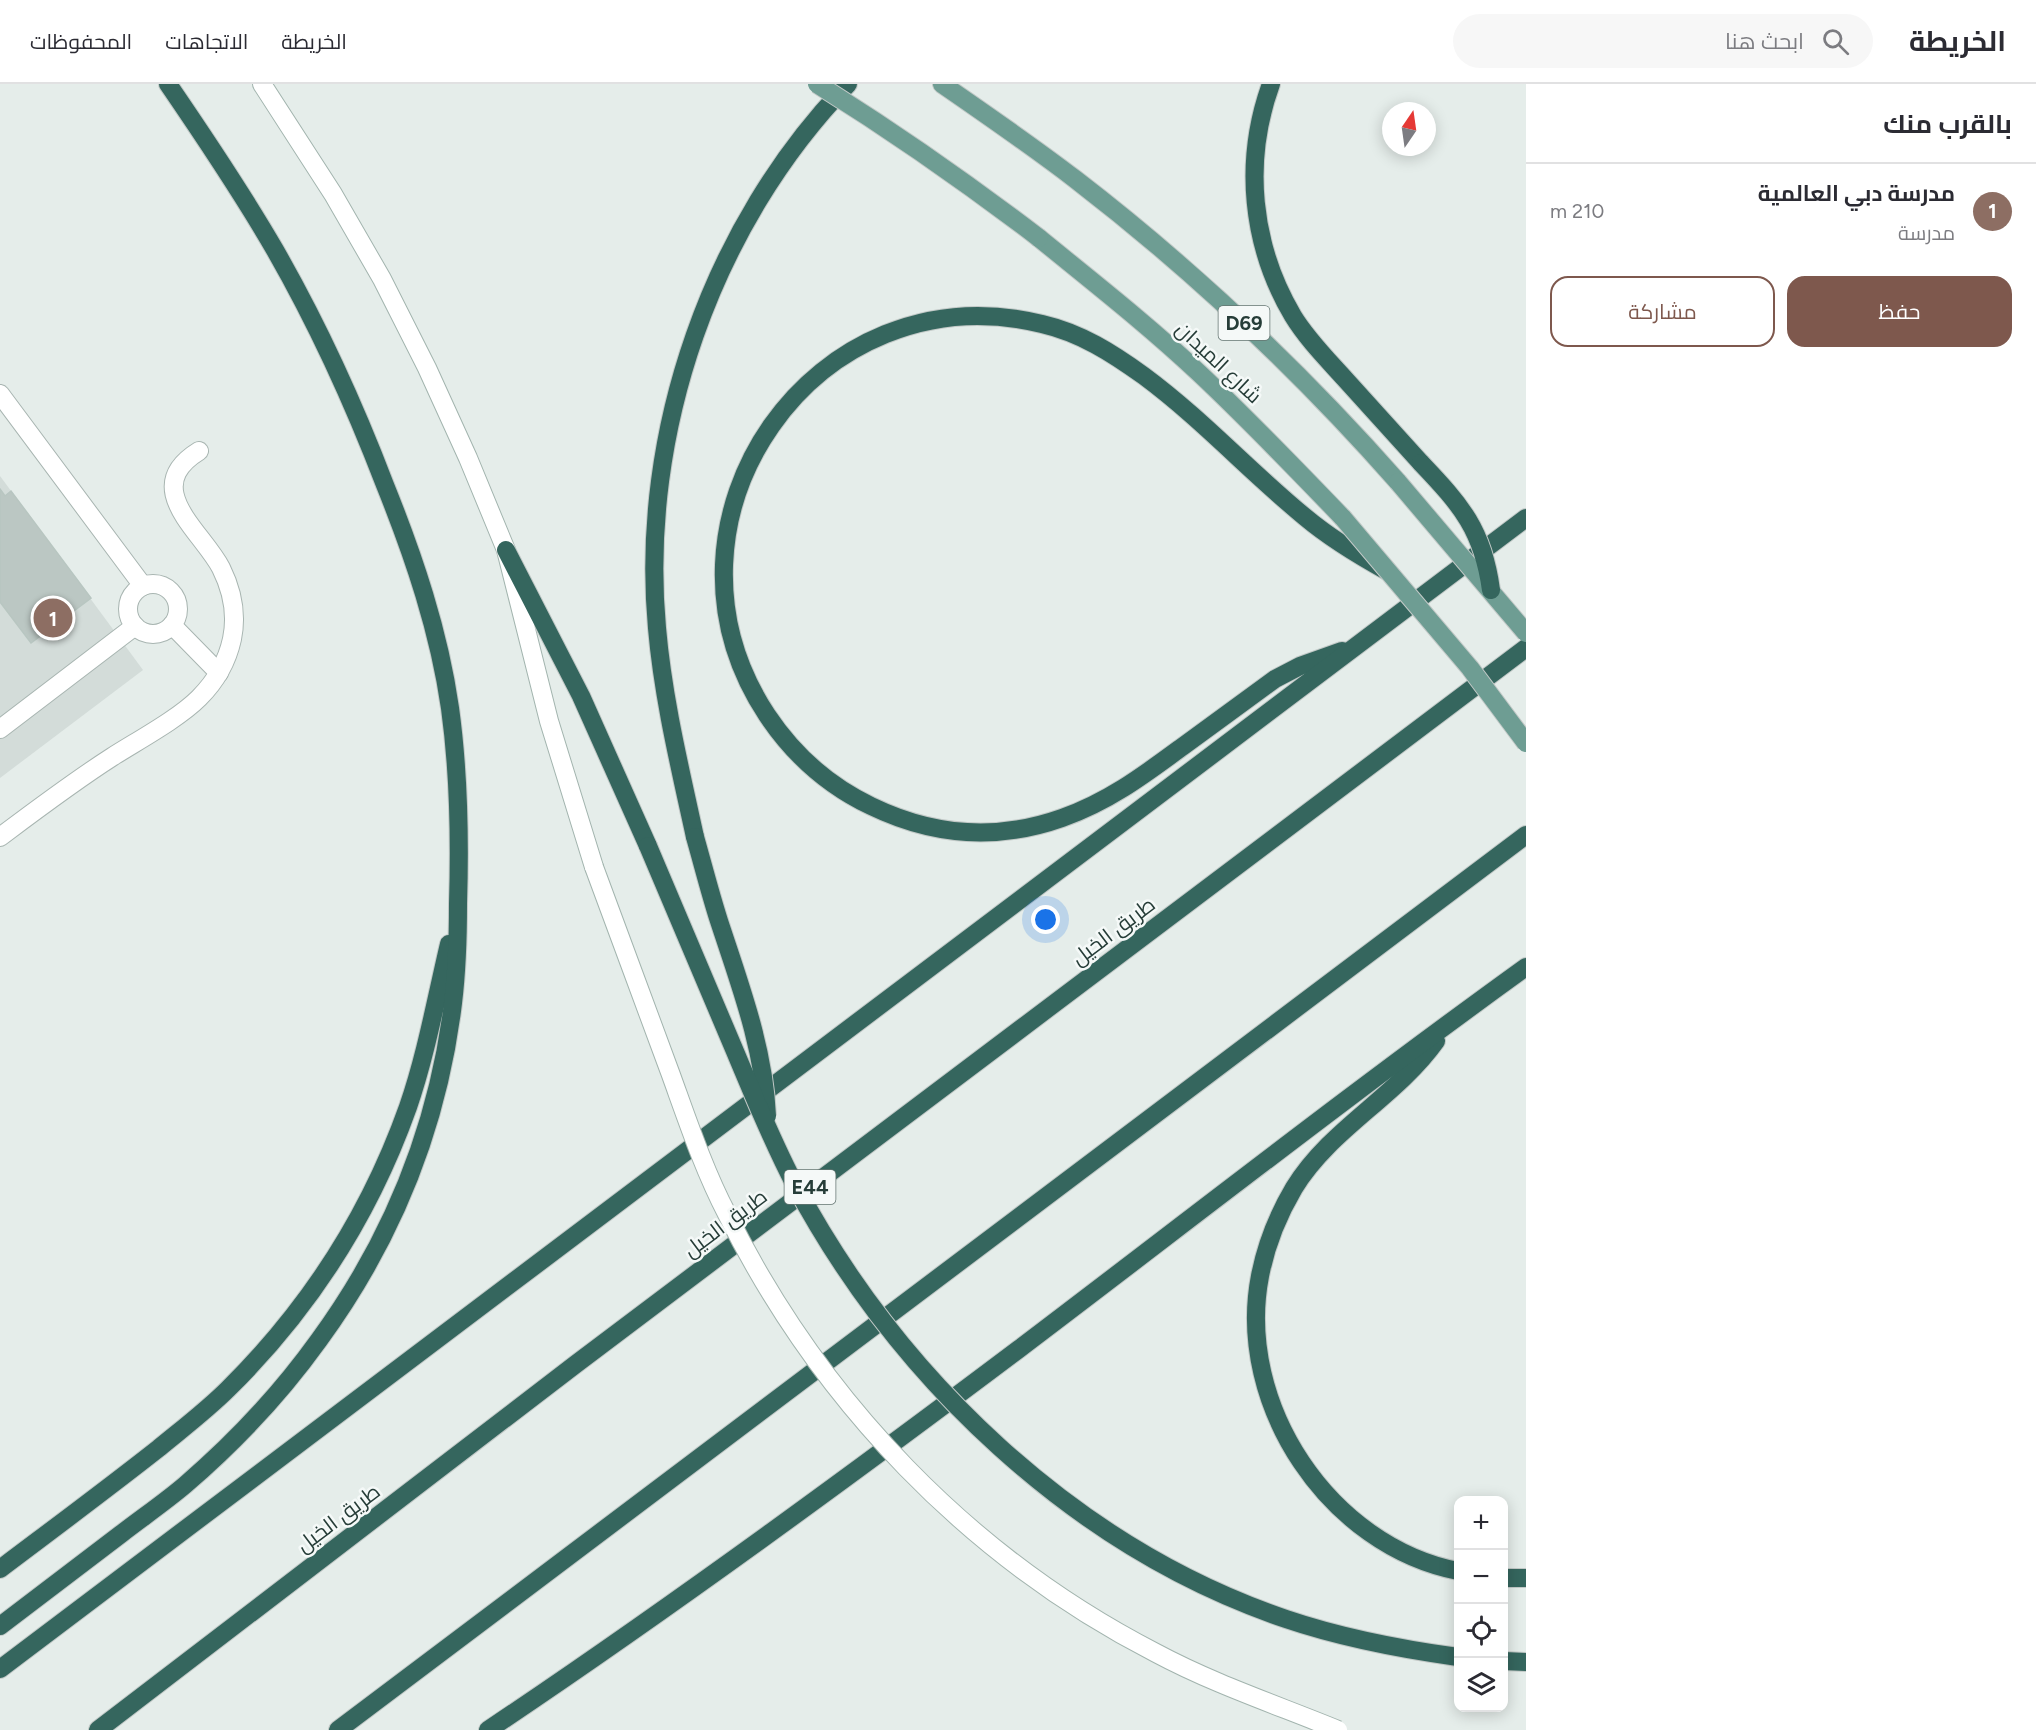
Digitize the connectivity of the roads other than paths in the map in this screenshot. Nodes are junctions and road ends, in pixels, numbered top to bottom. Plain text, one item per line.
1 (168, 84) edge
2 (262, 84) edge
3 (817, 84) edge
4 (848, 84) edge
5 (942, 84) edge
6 (1271, 84) edge
7 (0, 394) edge
8 (199, 451) dead end
9 (1524, 518) edge
10 (506, 550) junction
11 (1389, 572) junction
12 (143, 586) junction
13 (1491, 590) junction
14 (172, 625) junction
15 (135, 626) junction
16 (1526, 633) edge
17 (1526, 648) edge
18 (1352, 649) junction
19 (219, 673) junction
20 (0, 729) edge
21 (1526, 743) edge
22 (1526, 835) edge
23 (0, 837) edge
24 (458, 902) junction
25 (1526, 967) edge
26 (1448, 1023) junction
27 (767, 1129) junction
28 (0, 1569) edge
29 (1454, 1570) edge
30 (1508, 1578) edge
31 (1526, 1578) edge
32 (0, 1626) edge
33 (1454, 1656) edge
34 (1508, 1660) edge
35 (1526, 1662) edge
36 (0, 1669) edge
37 (98, 1730) edge
38 (338, 1730) edge
39 (488, 1730) edge
40 (1338, 1730) edge

1 - 24 highway
2 - 10 main road
3 - 11 main road, شارع الميدان, bridge
4 - 27 highway, bridge
5 - 13 main road, D69, bridge
6 - 13 highway, bridge
7 - 12 main road
8 - 19 main road
9 - 18 highway
10 - 27 highway, bridge
10 - 40 main road, bridge
11 - 18 highway
11 - 21 main road, شارع الميدان, bridge
12 - 14 main road
12 - 15 main road
13 - 16 main road, D69, bridge
14 - 15 main road
14 - 19 main road
15 - 20 main road
17 - 37 highway, طريق الخيل / E44
18 - 36 highway
19 - 23 main road
22 - 38 highway
24 - 28 highway
24 - 32 highway
25 - 26 highway
26 - 29 highway
26 - 39 highway
27 - 33 highway, bridge
30 - 31 highway
34 - 35 highway

